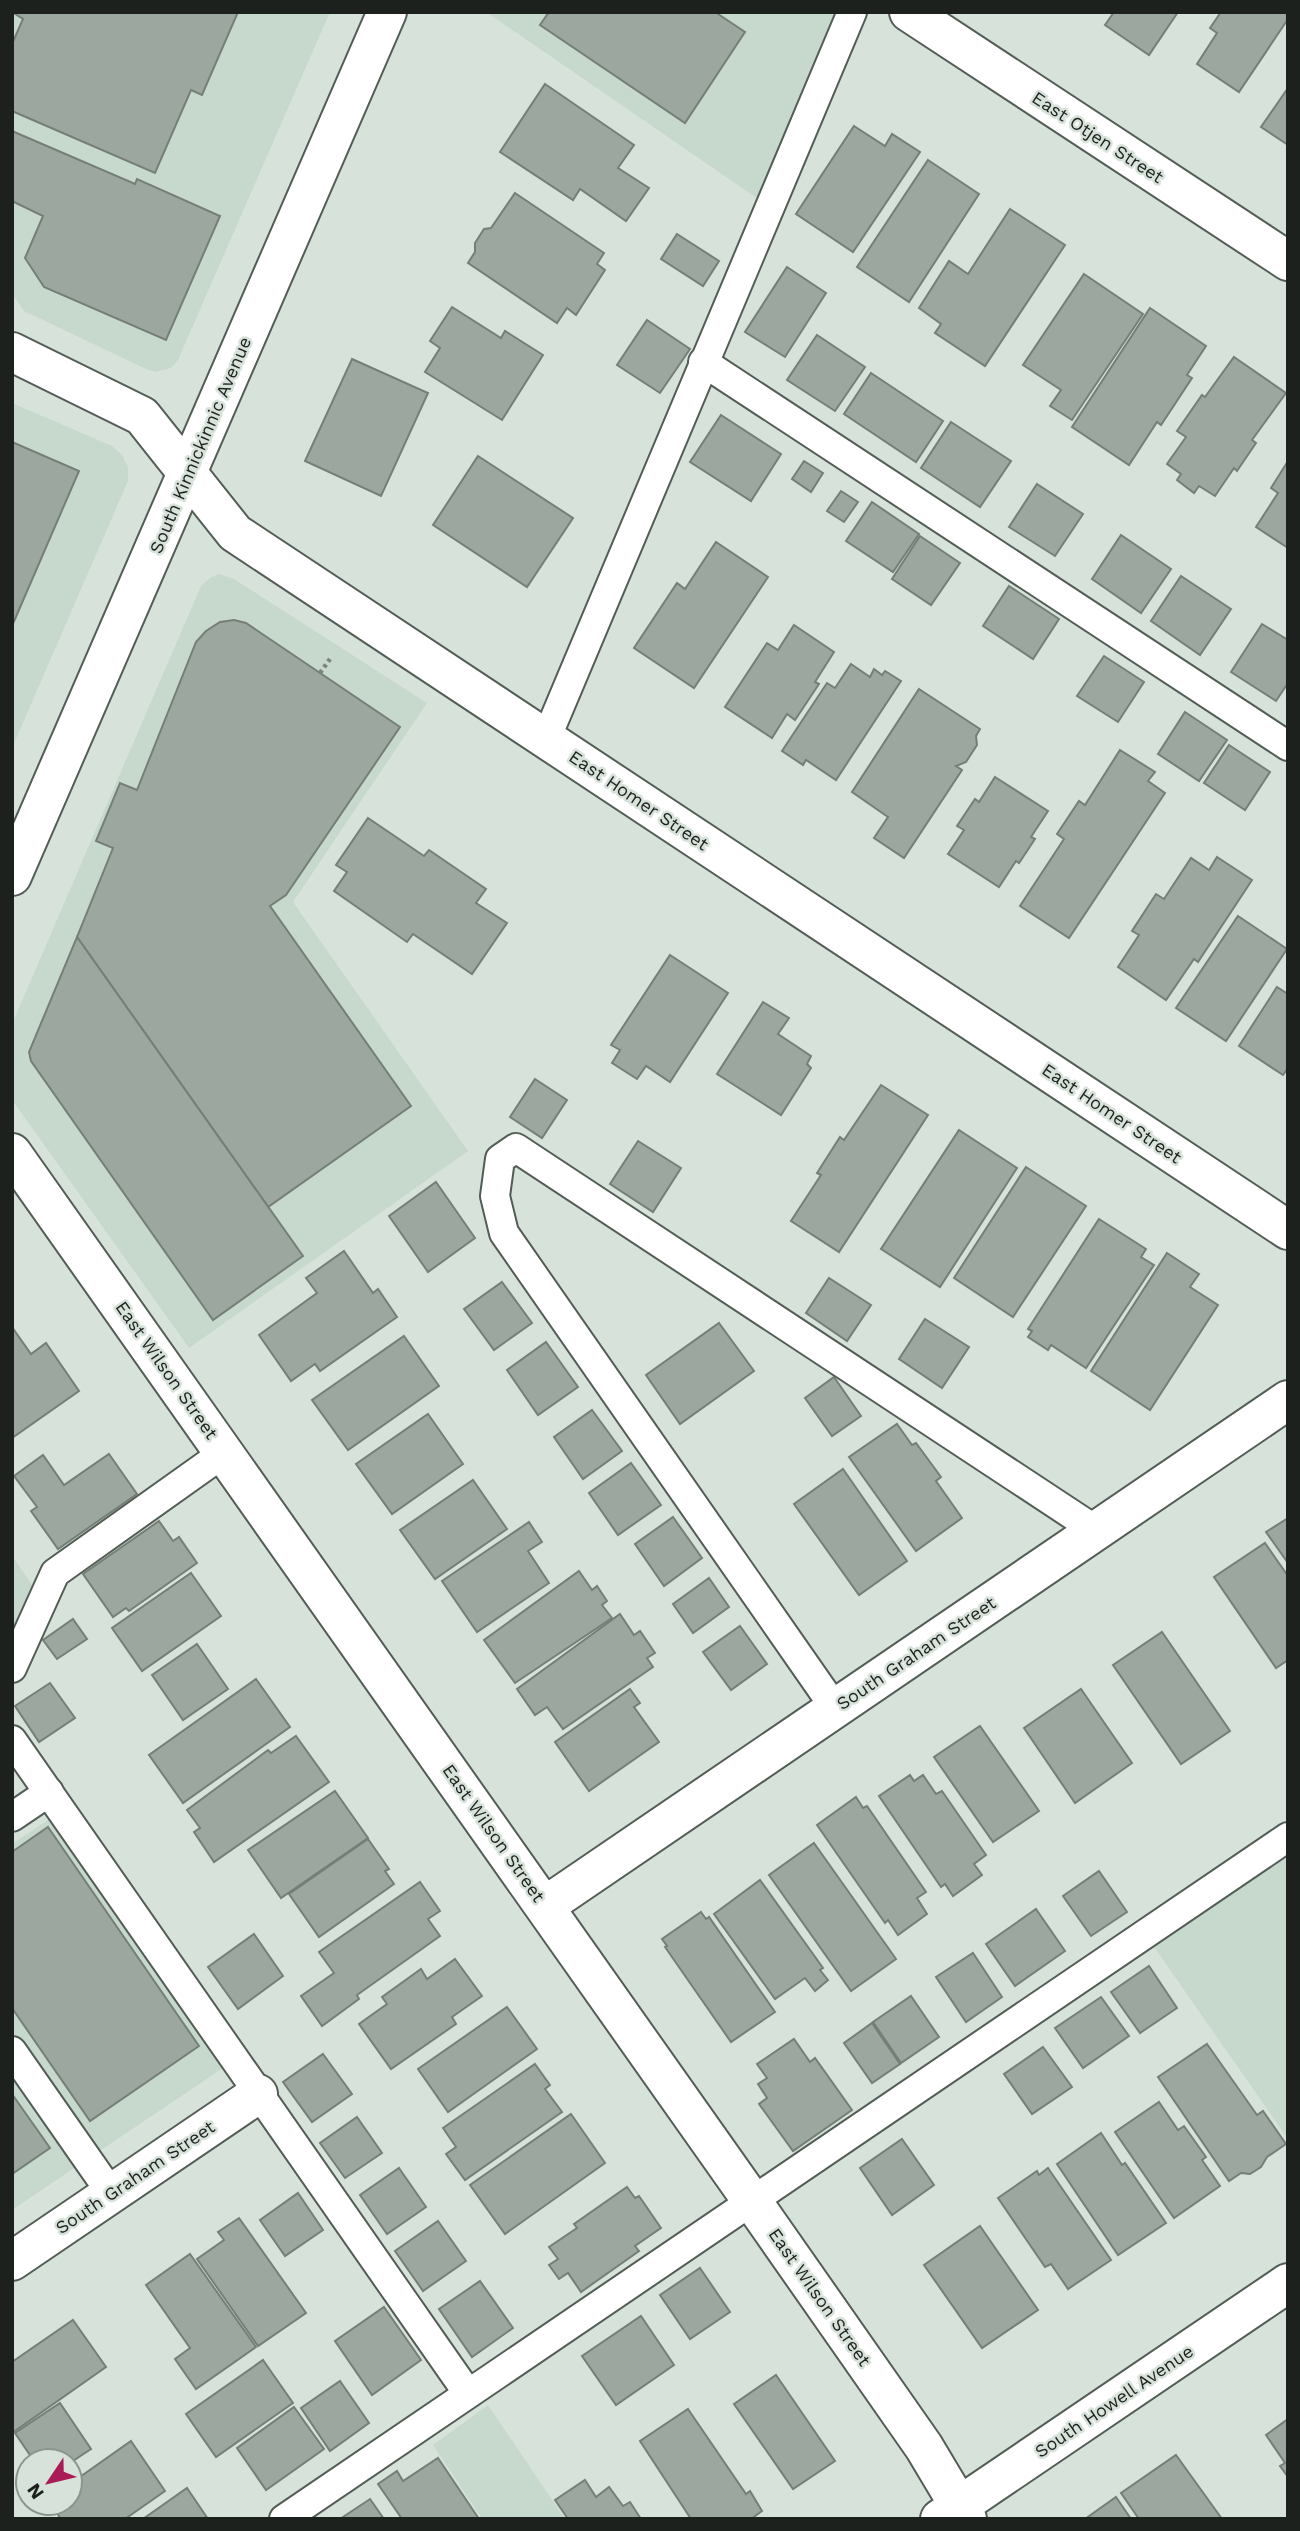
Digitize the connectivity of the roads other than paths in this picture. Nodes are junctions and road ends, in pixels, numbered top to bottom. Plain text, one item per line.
1 (387, 12) edge
2 (852, 12) edge
3 (909, 12) edge
4 (1288, 261) edge
5 (12, 352) edge
6 (703, 362) junction
7 (188, 474) junction
8 (546, 739) junction
9 (1288, 746) edge
10 (12, 876) edge
11 (12, 1153) edge
12 (1288, 1230) edge
13 (1288, 1400) edge
14 (225, 1452) junction
15 (1097, 1531) junction
16 (12, 1668) edge
17 (835, 1709) junction
18 (12, 1740) edge
19 (48, 1792) junction
20 (12, 1817) edge
21 (1288, 1837) edge
22 (545, 1906) junction
23 (12, 2051) edge
24 (258, 2094) junction
25 (111, 2193) junction
26 (752, 2200) junction
27 (12, 2260) edge
28 (1288, 2283) edge
29 (467, 2392) junction
30 (955, 2514) edge
31 (284, 2519) edge

1 - 7 street, South Kinnickinnic Avenue
2 - 6 lane
3 - 4 street, East Otjen Street
5 - 7 street, East Homer Street
6 - 8 lane
6 - 9 lane
7 - 8 street, East Homer Street
7 - 10 street, South Kinnickinnic Avenue
8 - 12 street, East Homer Street
11 - 14 street, East Wilson Street
13 - 15 street, South Graham Street
14 - 16 lane
14 - 22 street, East Wilson Street
15 - 17 street, South Graham Street
15 - 17 lane
17 - 22 street, South Graham Street
18 - 19 lane
19 - 20 lane
19 - 24 lane
21 - 26 lane
22 - 26 street, East Wilson Street
23 - 25 lane
24 - 25 street, South Graham Street
24 - 29 lane
25 - 27 street, South Graham Street
26 - 29 lane
26 - 30 street, East Wilson Street
28 - 30 street, South Howell Avenue
29 - 31 lane

